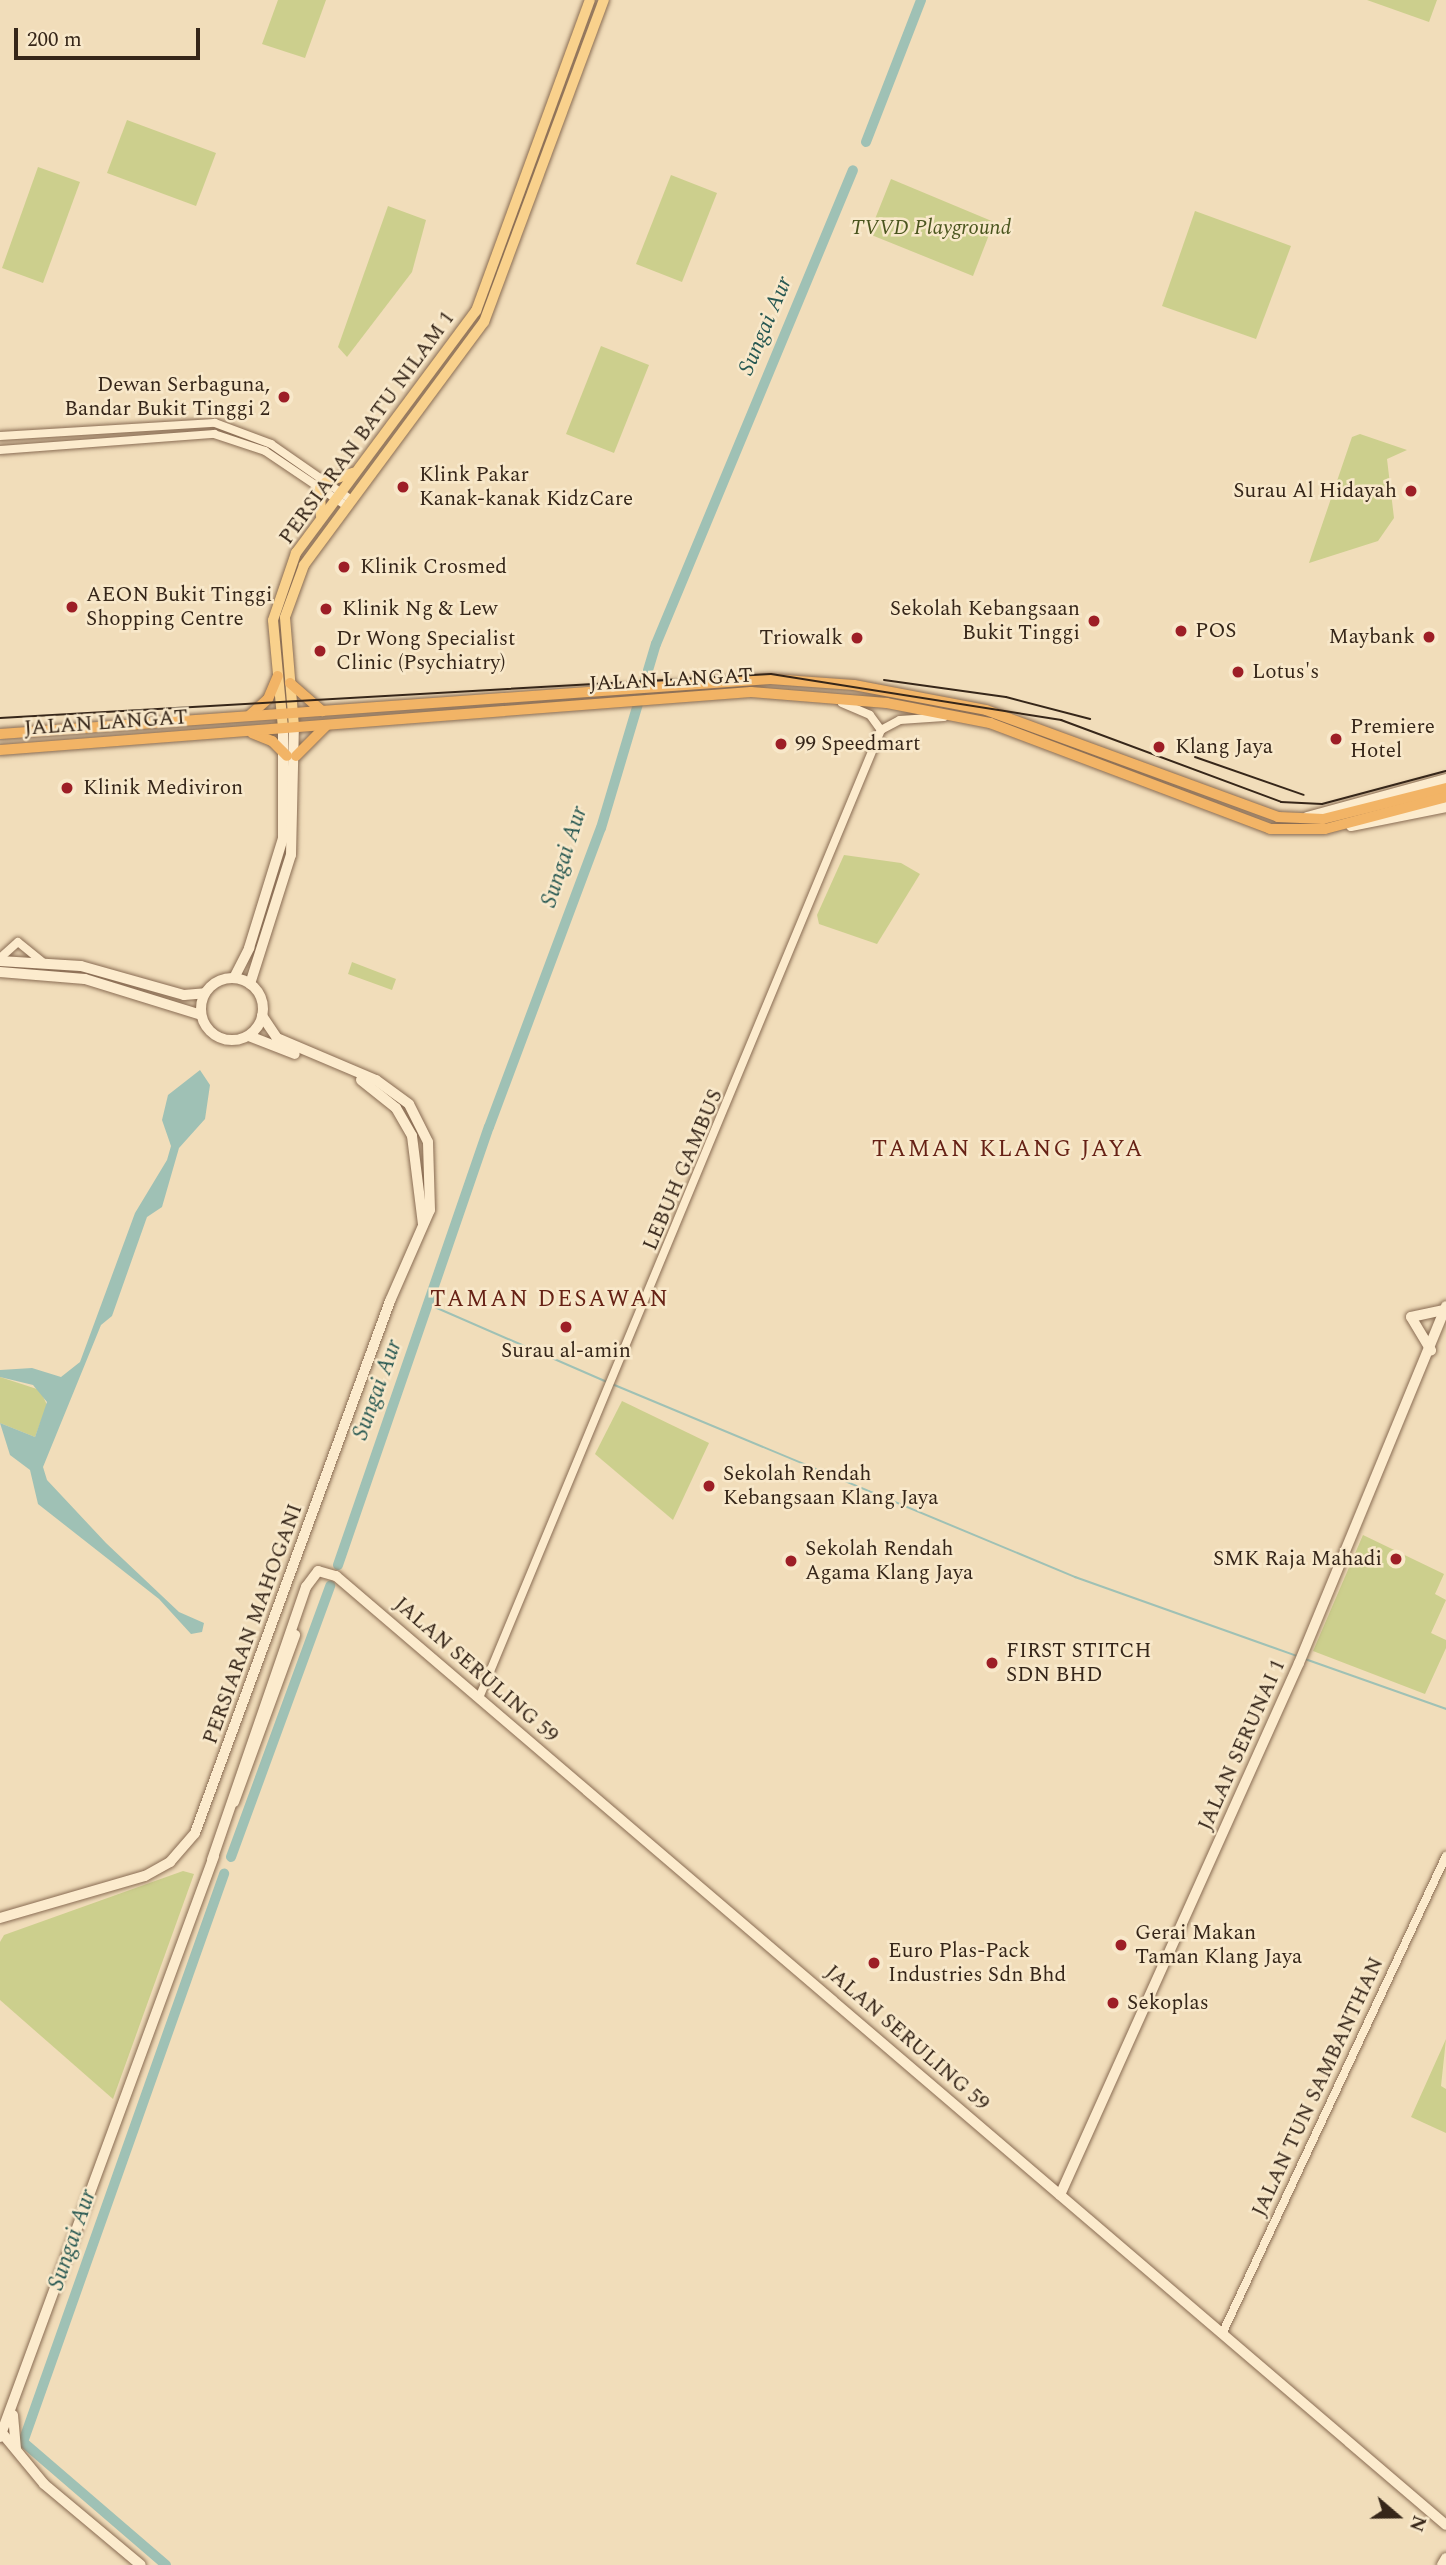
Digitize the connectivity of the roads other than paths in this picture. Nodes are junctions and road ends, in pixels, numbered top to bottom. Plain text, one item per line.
1 (592, 0) edge
2 (604, 0) edge
3 (585, 50) junction
4 (549, 110) junction
5 (0, 436) edge
6 (0, 450) edge
7 (355, 472) junction
8 (323, 485) junction
9 (343, 499) junction
10 (320, 519) junction
11 (278, 676) junction
12 (290, 683) junction
13 (826, 698) junction
14 (322, 711) junction
15 (288, 713) junction
16 (250, 715) junction
17 (962, 717) junction
18 (332, 724) junction
19 (289, 728) junction
20 (881, 730) junction
21 (243, 731) junction
22 (0, 734) edge
23 (0, 750) edge
24 (291, 756) junction
25 (1446, 779) edge
26 (1446, 788) edge
27 (1446, 797) edge
28 (1403, 804) junction
29 (1446, 807) edge
30 (1300, 820) junction
31 (1325, 829) junction
32 (0, 959) edge
33 (44, 963) junction
34 (0, 972) edge
35 (234, 978) junction
36 (250, 984) junction
37 (205, 993) junction
38 (201, 1015) junction
39 (262, 1016) junction
40 (248, 1036) junction
41 (423, 1224) junction
42 (1445, 1308) edge
43 (1431, 1350) junction
44 (479, 1698) junction
45 (1446, 1856) edge
46 (0, 1918) edge
47 (1060, 2195) junction
48 (1222, 2333) junction
49 (13, 2407) junction
50 (0, 2414) edge
51 (0, 2436) edge
52 (17, 2452) junction
53 (33, 2472) junction
54 (1446, 2525) edge
55 (1446, 2558) edge
56 (141, 2565) edge
57 (1444, 2565) edge

1 - 3 main road
1 - 4 main road, PERSIARAN BATU NILAM 1
2 - 3 main road, PERSIARAN BATU NILAM 1
3 - 4 main road
3 - 9 main road, PERSIARAN BATU NILAM 1
4 - 7 main road, PERSIARAN BATU NILAM 1
5 - 8 street
6 - 8 street
7 - 8 main road
7 - 9 main road, PERSIARAN BATU NILAM 1
8 - 9 street
8 - 10 main road
9 - 10 main road, PERSIARAN BATU NILAM 1
9 - 12 main road, PERSIARAN BATU NILAM 1
10 - 11 main road, PERSIARAN BATU NILAM 1
11 - 15 main road, PERSIARAN BATU NILAM 1
11 - 16 highway
12 - 14 highway
12 - 15 main road, PERSIARAN BATU NILAM 1
13 - 17 highway, JALAN LANGAT
13 - 18 highway, JALAN LANGAT
13 - 20 street
14 - 15 highway, JALAN LANGAT
14 - 30 highway, JALAN LANGAT
15 - 16 highway, JALAN LANGAT
15 - 19 main road, PERSIARAN BATU NILAM 1
16 - 22 highway, JALAN LANGAT
17 - 20 street
17 - 31 highway, JALAN LANGAT
18 - 19 highway, JALAN LANGAT
18 - 24 highway
19 - 21 highway, JALAN LANGAT
19 - 24 main road
20 - 44 street, LEBUH GAMBUS
21 - 23 highway, JALAN LANGAT
21 - 24 highway
24 - 35 main road
24 - 36 main road
25 - 30 main road, JALAN LANGAT
26 - 28 highway, JALAN LANGAT
27 - 28 highway, JALAN LANGAT
28 - 30 highway, JALAN LANGAT
28 - 31 highway, JALAN LANGAT
29 - 31 main road, JALAN LANGAT
32 - 33 main road
32 - 33 street
33 - 37 main road
34 - 38 main road
35 - 36 main road
35 - 37 main road
36 - 39 main road
37 - 38 main road
38 - 40 main road
39 - 40 main road
39 - 41 main road, PERSIARAN MAHOGANI
40 - 41 main road, PERSIARAN MAHOGANI
41 - 46 main road, PERSIARAN MAHOGANI
42 - 43 main road, JALAN SERUNAI 1
42 - 43 main road
43 - 47 main road, JALAN SERUNAI 1
44 - 47 main road, JALAN SERULING 59
44 - 49 main road, JALAN SERULING 59
45 - 48 street, JALAN TUN SAMBANTHAN
47 - 48 main road, JALAN SERULING 59
48 - 54 main road, JALAN SERULING 59
49 - 50 main road
49 - 51 main road, JALAN SERULING 59
49 - 52 main road
51 - 52 main road
51 - 53 main road
52 - 53 main road
53 - 56 main road
55 - 57 main road

